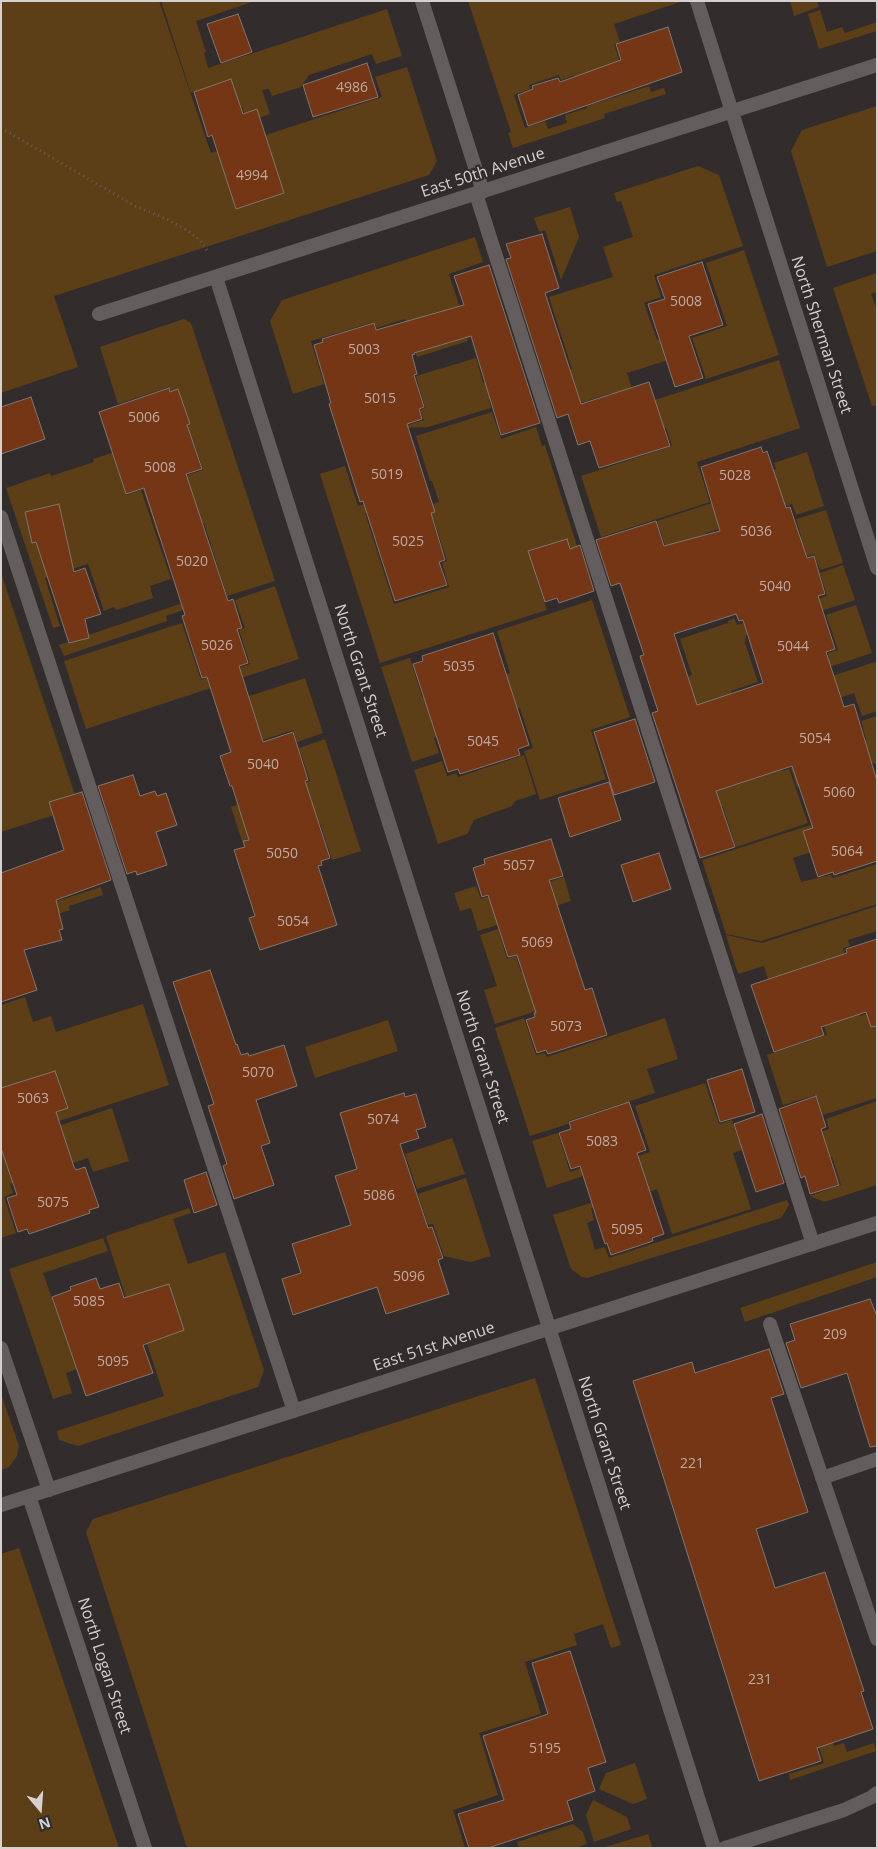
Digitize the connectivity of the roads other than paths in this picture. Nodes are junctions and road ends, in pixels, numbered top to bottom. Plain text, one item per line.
1 (422, 1) edge
2 (697, 1) edge
3 (877, 65) edge
4 (732, 112) junction
5 (479, 193) junction
6 (216, 277) junction
7 (99, 314) dead end
8 (1, 516) edge
9 (877, 568) edge
10 (877, 1223) edge
11 (813, 1244) junction
12 (770, 1324) dead end
13 (549, 1328) junction
14 (1, 1348) edge
15 (294, 1411) junction
16 (877, 1459) edge
17 (822, 1478) junction
18 (49, 1490) junction
19 (29, 1496) junction
20 (1, 1505) edge
21 (871, 1606) edge
22 (877, 1640) edge
23 (877, 1793) edge
24 (145, 1848) edge
25 (714, 1848) edge
26 (725, 1848) edge

1 - 5 street
2 - 4 street, North Sherman Street
3 - 4 street, East 50th Avenue
4 - 5 street, East 50th Avenue
4 - 9 street, North Sherman Street
5 - 6 street, East 50th Avenue
5 - 11 street
6 - 7 street, East 50th Avenue
6 - 13 street, North Grant Street
8 - 15 street
10 - 11 street, East 51st Avenue
11 - 13 street, East 51st Avenue
12 - 17 street
13 - 15 street, East 51st Avenue
13 - 25 street, North Grant Street
14 - 18 street
15 - 18 street, East 51st Avenue
16 - 17 street
17 - 21 street
18 - 19 street, East 51st Avenue
19 - 20 street, East 51st Avenue
19 - 24 street, North Logan Street
21 - 22 street
23 - 26 street

